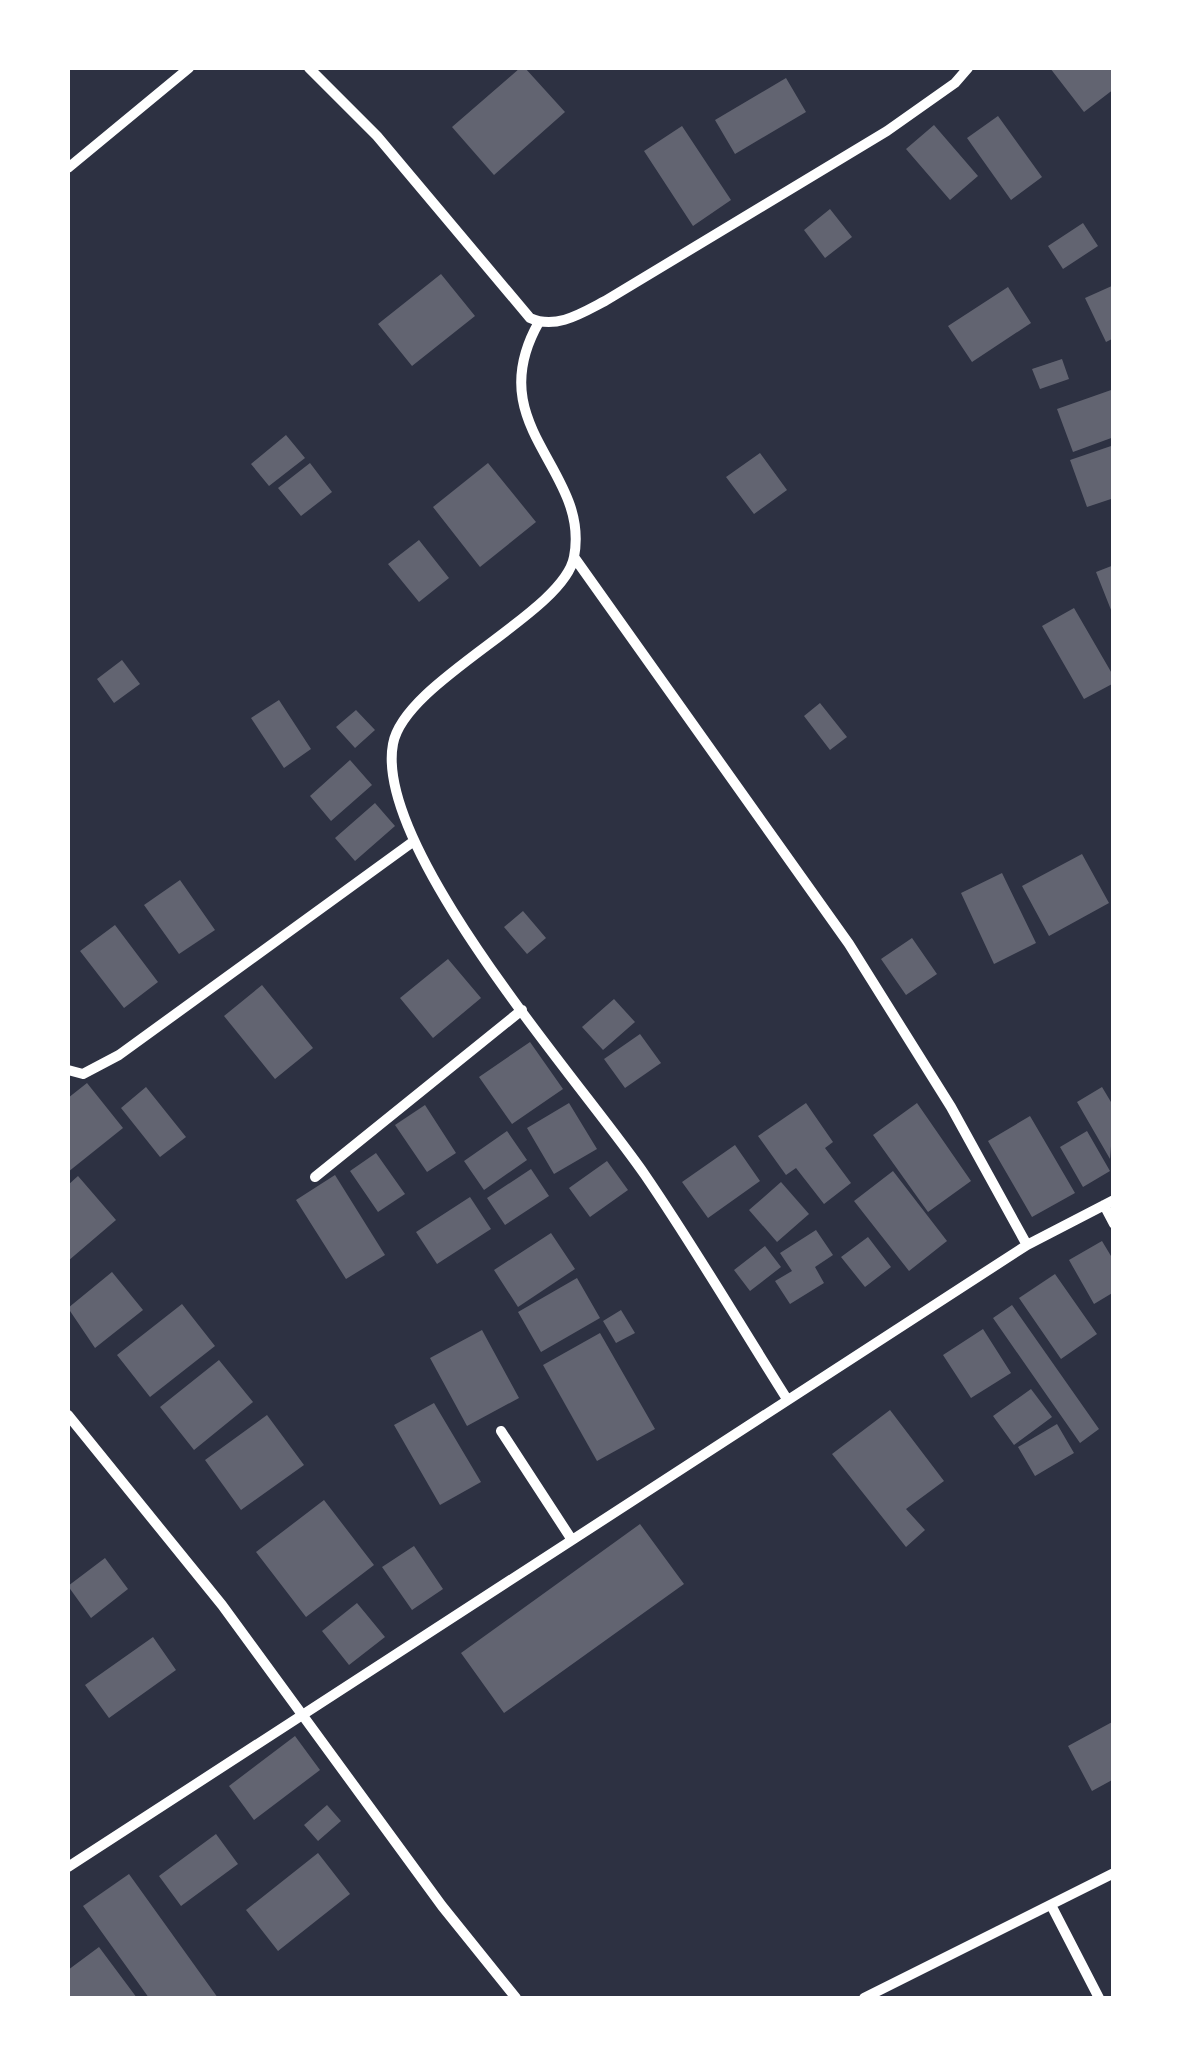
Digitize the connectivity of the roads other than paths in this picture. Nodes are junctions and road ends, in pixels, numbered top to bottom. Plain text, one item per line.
1 (188, 68) edge
2 (308, 68) edge
3 (968, 68) edge
4 (68, 168) edge
5 (539, 322) junction
6 (574, 557) junction
7 (414, 841) junction
8 (522, 1010) junction
9 (68, 1070) edge
10 (316, 1176) dead end
11 (1109, 1202) edge
12 (1114, 1224) edge
13 (1026, 1245) junction
14 (787, 1399) junction
15 (68, 1415) edge
16 (501, 1431) dead end
17 (572, 1540) junction
18 (306, 1715) junction
19 (68, 1867) edge
20 (1114, 1873) edge
21 (1050, 1904) junction
22 (516, 1998) edge
23 (864, 1998) edge
24 (1099, 1998) edge

1 - 4 street
2 - 5 street
3 - 5 street
5 - 6 street
6 - 7 street
6 - 13 street
7 - 8 street
7 - 9 street
8 - 10 street
8 - 14 street
11 - 12 street
11 - 13 street
13 - 14 street
14 - 17 street
15 - 18 street
16 - 17 street
17 - 18 street
18 - 19 street
18 - 22 street
20 - 21 street
21 - 23 street
21 - 24 street

